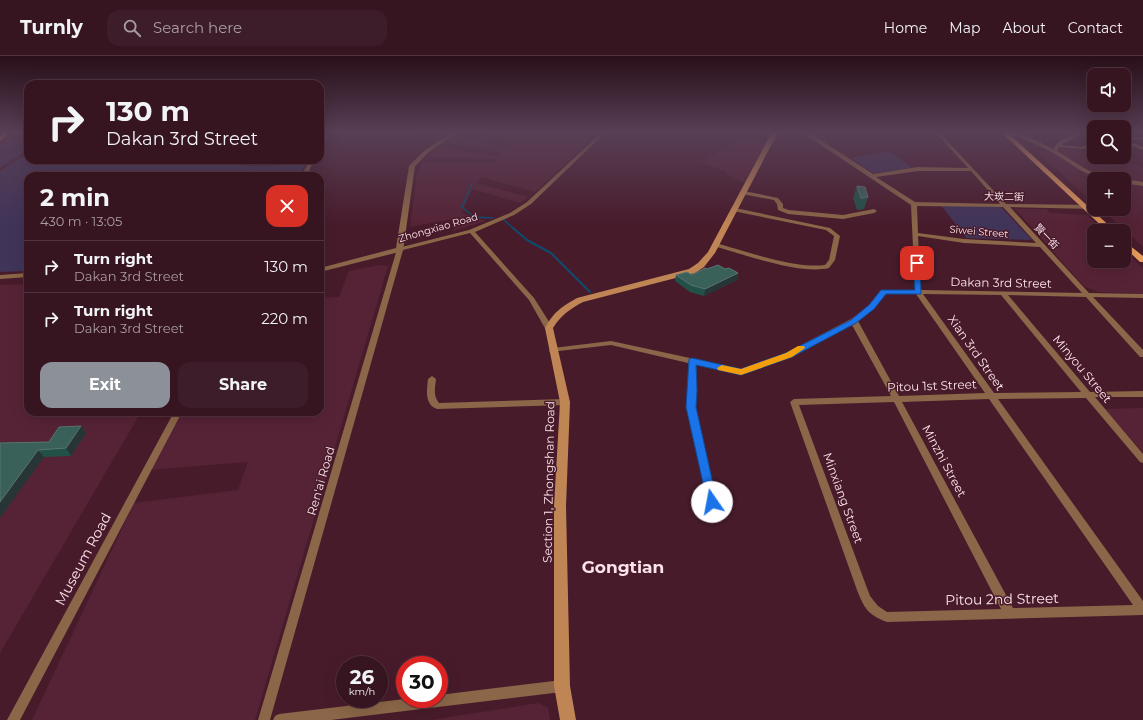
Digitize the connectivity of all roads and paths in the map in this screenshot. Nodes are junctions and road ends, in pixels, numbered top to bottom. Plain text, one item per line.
1 (415, 163) edge
2 (571, 163) edge
3 (759, 163) edge
4 (852, 163) edge
5 (966, 163) edge
6 (1040, 163) edge
7 (1043, 163) edge
8 (1073, 163) edge
9 (973, 170) junction
10 (1088, 172) edge
11 (872, 176) junction
12 (1131, 182) edge
13 (1143, 184) edge
14 (744, 193) junction
15 (1087, 201) edge
16 (914, 204) junction
17 (1003, 204) junction
18 (1085, 207) junction
19 (735, 210) junction
20 (874, 211) dead end
21 (799, 214) junction
22 (1104, 216) edge
23 (796, 223) junction
24 (1103, 224) edge
25 (1112, 224) edge
26 (471, 231) junction
27 (915, 234) junction
28 (1131, 241) edge
29 (715, 245) junction
30 (1042, 246) junction
31 (400, 249) junction
32 (1131, 249) edge
33 (1143, 252) edge
34 (1143, 260) edge
35 (324, 269) edge
36 (24, 276) edge
37 (0, 277) edge
38 (918, 292) junction
39 (1003, 294) junction
40 (1089, 295) junction
41 (1143, 296) edge
42 (854, 321) junction
43 (549, 328) junction
44 (553, 350) junction
45 (1143, 355) edge
46 (692, 361) junction
47 (432, 379) dead end
48 (1088, 394) junction
49 (1143, 394) edge
50 (992, 396) junction
51 (897, 399) junction
52 (565, 402) junction
53 (794, 402) joint
54 (176, 416) edge
55 (1143, 460) edge
56 (712, 502) dead end
57 (867, 603) joint
58 (1143, 610) edge
59 (1010, 614) junction
60 (562, 686) junction
61 (13, 720) edge
62 (264, 720) edge
63 (278, 720) edge
64 (568, 720) edge

1 - 31 street
2 - 26 street, Zhongxiao Road
3 - 14 main road
4 - 11 street
5 - 9 street, 賢一街
6 - 18 main road
7 - 15 main road
8 - 10 street
9 - 11 street
9 - 17 street, 賢一街
11 - 16 street
12 - 13 street
14 - 19 main road
14 - 21 street
16 - 17 street, 大崁二街
16 - 27 street
17 - 18 street, 大崁二街
17 - 30 street, 賢一街
18 - 24 main road
19 - 23 street
19 - 29 main road
20 - 21 street
21 - 23 street
22 - 25 main road
23 - 29 street
26 - 31 street, Zhongxiao Road
26 - 43 street
27 - 30 street, Siwei Street
27 - 38 street
28 - 33 main road
29 - 43 main road
30 - 40 street, 賢一街
31 - 35 street, Zhongxiao Road
31 - 62 street, Ren'ai Road
32 - 34 main road
36 - 37 street
38 - 39 street, Dakan 3rd Street
38 - 42 street, Dakan 3rd Street
38 - 50 street, Xian 3rd Street
39 - 40 street, Dakan 3rd Street
39 - 48 street, Minyou Street
40 - 41 street, Dakan 3rd Street
40 - 45 street, 賢一街
42 - 46 street, Dakan 3rd Street
42 - 51 street, Minzhi Street
43 - 44 main road, Section 1, Zhongshan Road
44 - 46 street, Dakan 3rd Street
44 - 52 main road, Section 1, Zhongshan Road
46 - 56 street
47 - 52 street
48 - 49 street, Pitou 1st Street
48 - 50 street, Pitou 1st Street
48 - 55 street, Minyou Street
50 - 51 street, Pitou 1st Street
50 - 58 street, Xian 3rd Street
51 - 53 street, Pitou 1st Street
51 - 59 street, Minzhi Street
52 - 60 main road, Section 1, Zhongshan Road
53 - 57 street, Minxiang Street
54 - 61 street, Museum Road
57 - 59 street, Pitou 2nd Street
58 - 59 street, Pitou 2nd Street
60 - 63 street
60 - 64 main road, Section 1, Zhongshan Road

